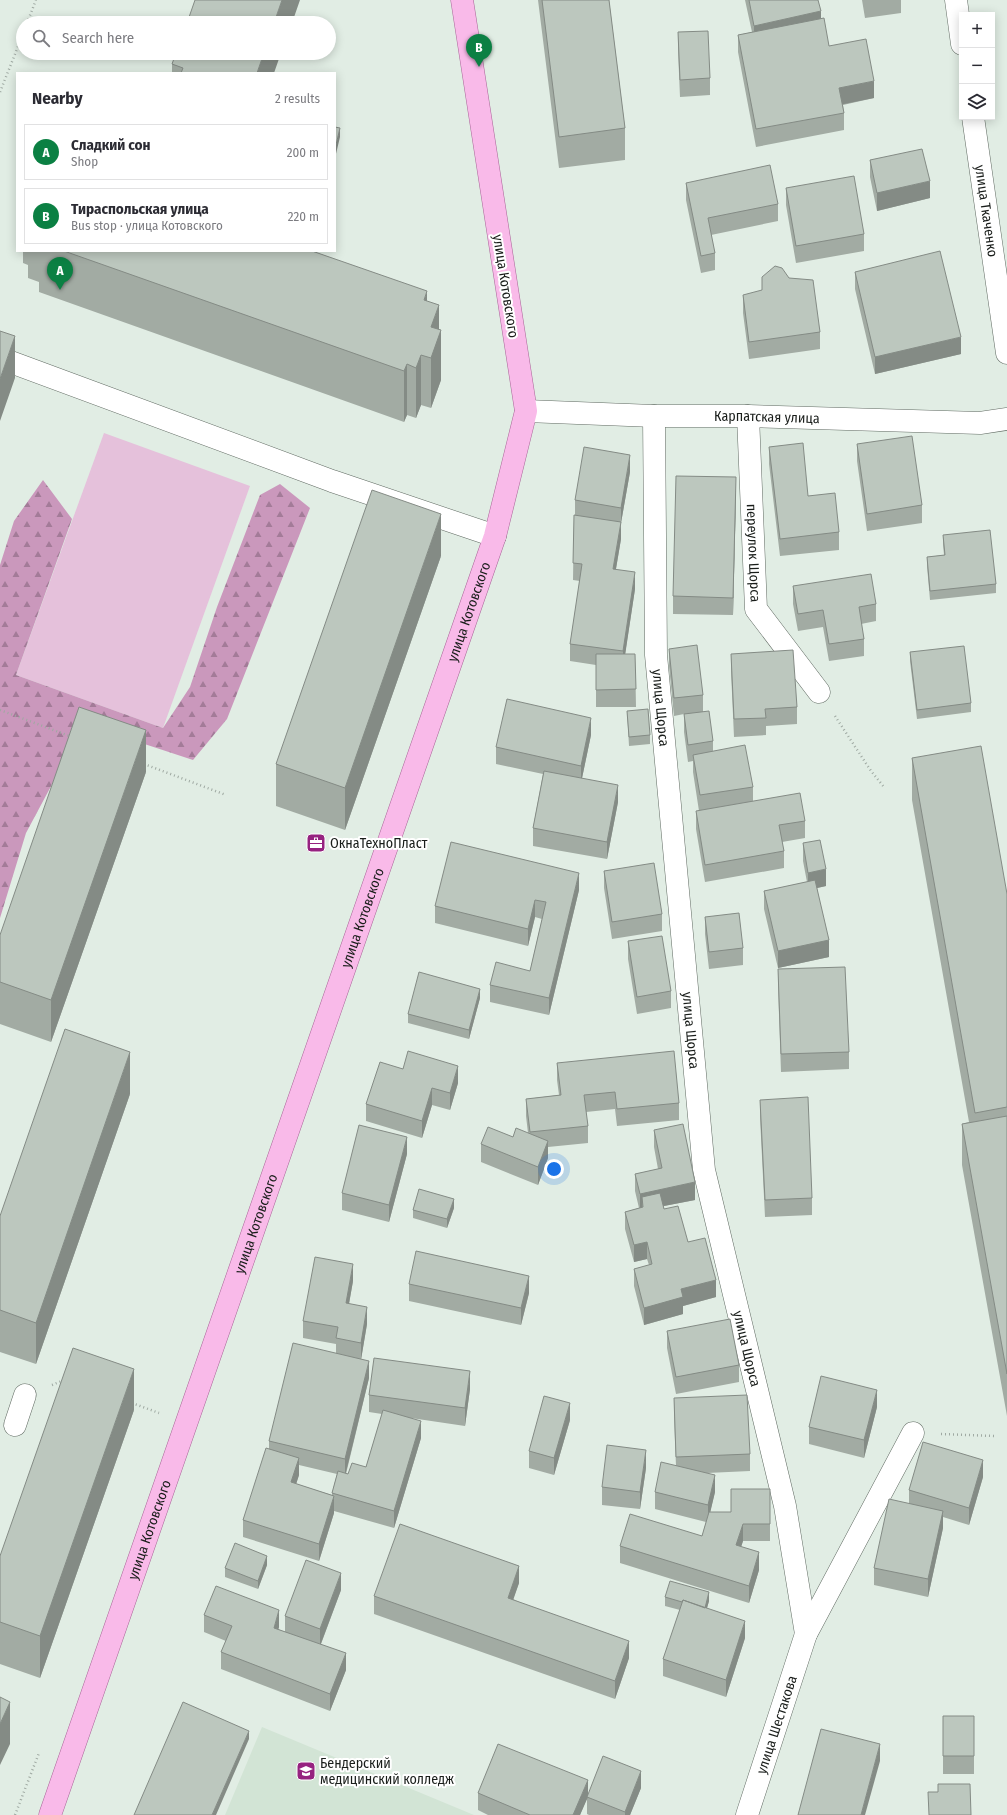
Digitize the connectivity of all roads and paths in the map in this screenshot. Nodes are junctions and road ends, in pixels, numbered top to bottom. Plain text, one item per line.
1 (36, 0) edge
2 (462, 0) edge
3 (956, 0) edge
4 (30, 16) edge
5 (959, 22) edge
6 (16, 52) edge
7 (0, 92) edge
8 (973, 120) edge
9 (1007, 353) edge
10 (0, 358) edge
11 (526, 411) junction
12 (654, 416) junction
13 (748, 416) junction
14 (1007, 419) edge
15 (495, 536) junction
16 (819, 692) joint
17 (0, 710) edge
18 (73, 738) edge
19 (138, 762) edge
20 (884, 787) dead end
21 (226, 795) dead end
22 (69, 1378) edge
23 (25, 1395) joint
24 (127, 1401) edge
25 (163, 1415) dead end
26 (15, 1425) dead end
27 (913, 1433) joint
28 (994, 1436) dead end
29 (806, 1634) junction
30 (50, 1815) edge
31 (747, 1815) edge

1 - 4 path
2 - 11 main road, улица Котовского
3 - 5 street
6 - 7 path
8 - 9 street, улица Ткаченко
10 - 15 street
11 - 12 street, Карпатская улица
11 - 15 main road, улица Котовского
12 - 13 street, Карпатская улица
12 - 29 street, улица Щорса
13 - 14 street, Карпатская улица
13 - 16 street, переулок Щорса
15 - 30 main road, улица Котовского
16 - 20 path
17 - 18 path
19 - 21 path
22 - 23 path
23 - 26 street
24 - 25 path
27 - 28 path
27 - 29 street, улица Шестакова
29 - 31 street, улица Шестакова

